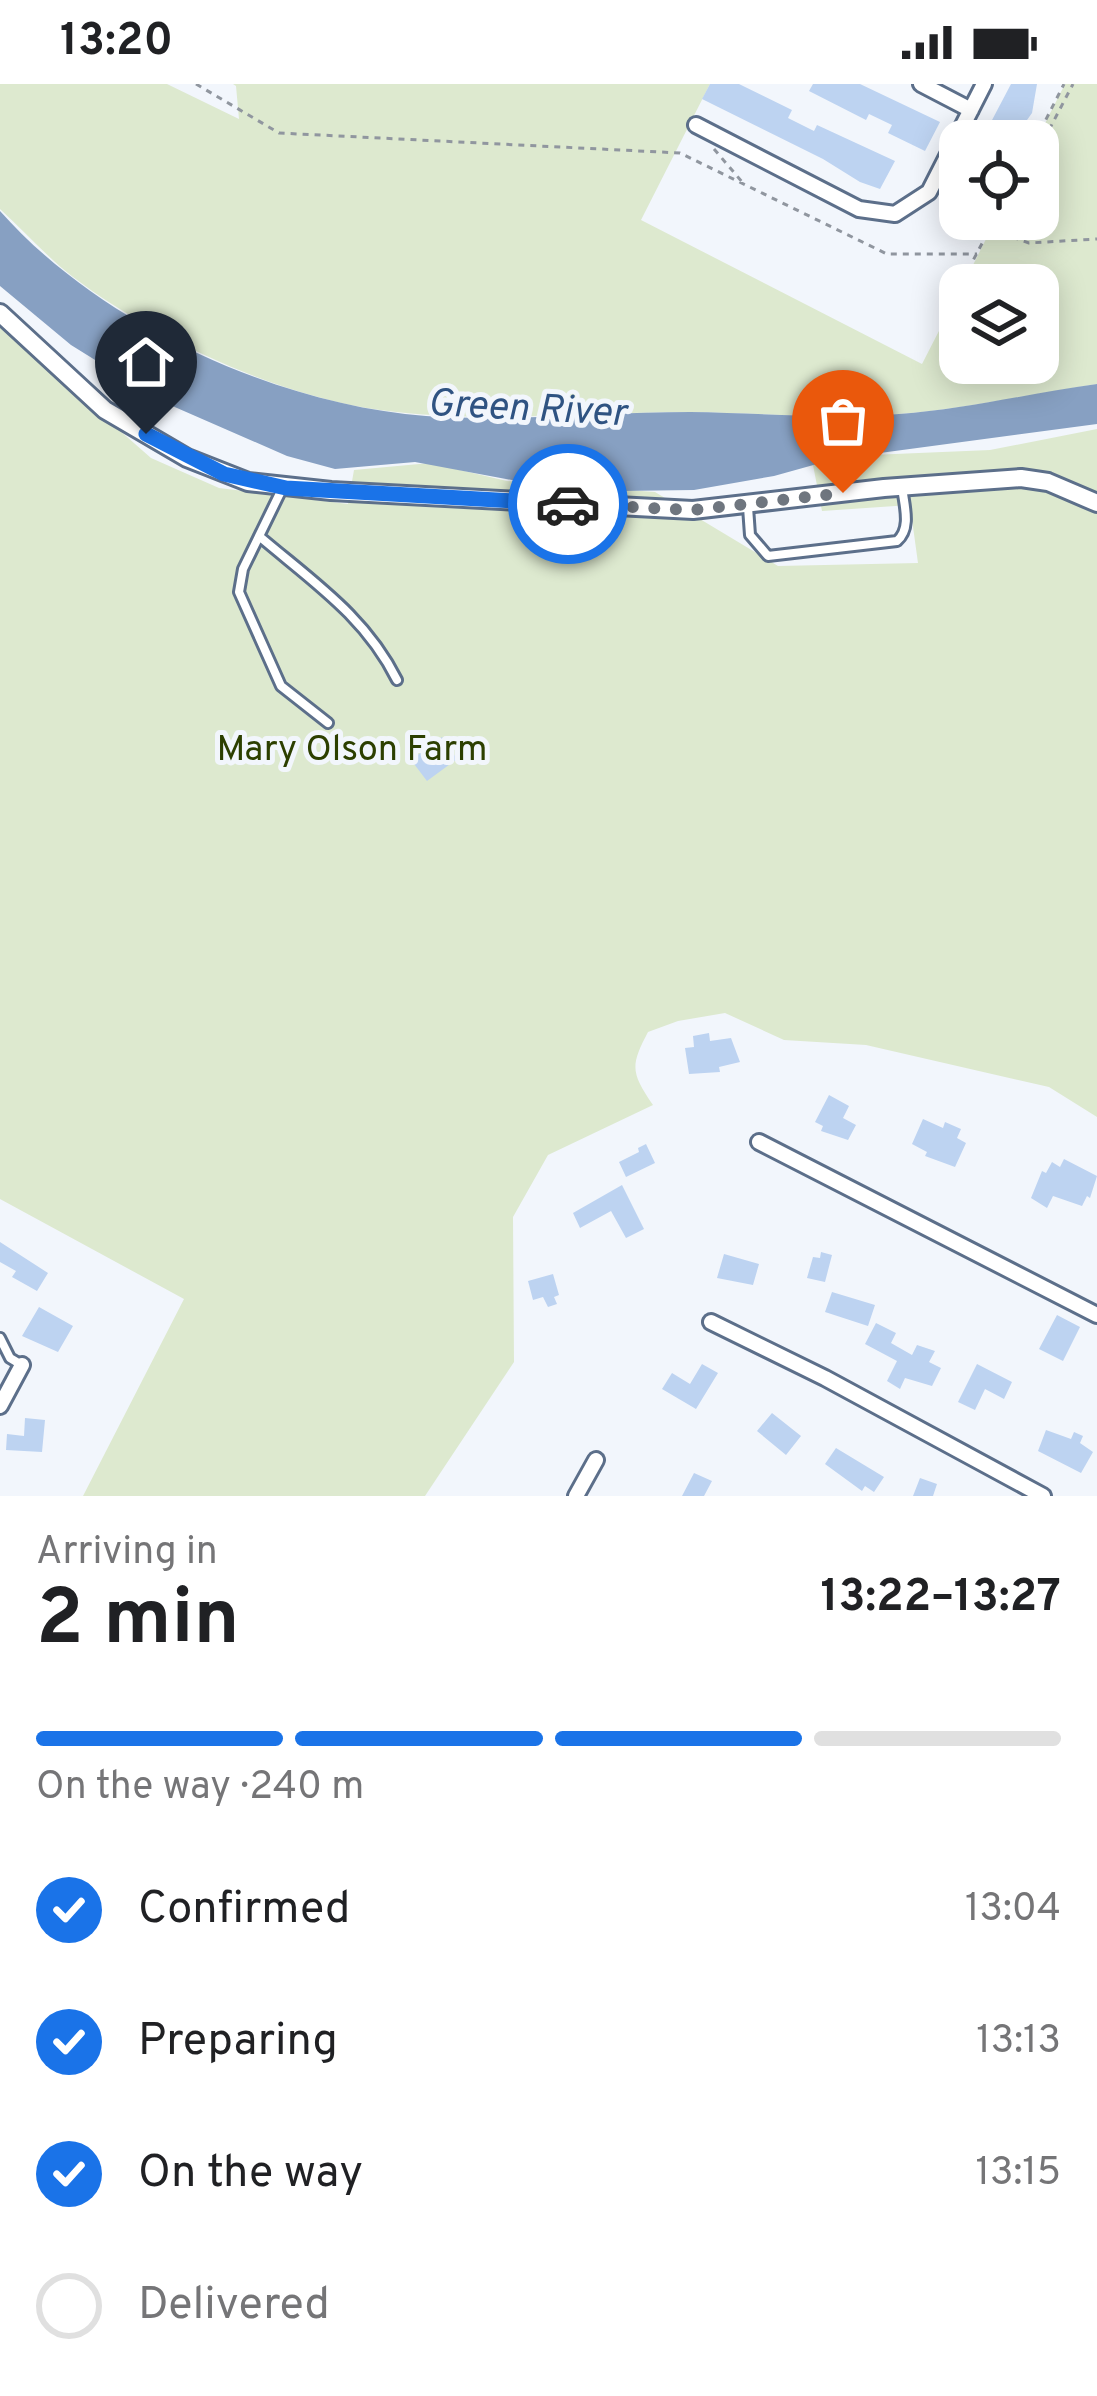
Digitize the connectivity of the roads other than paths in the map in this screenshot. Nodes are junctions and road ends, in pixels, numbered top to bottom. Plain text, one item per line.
1 (921, 84) edge
2 (984, 84) edge
3 (971, 110) junction
4 (696, 125) dead end
5 (0, 313) edge
6 (902, 486) junction
7 (283, 488) junction
8 (1097, 503) edge
9 (748, 506) junction
10 (260, 536) junction
11 (397, 680) dead end
12 (328, 723) dead end
13 (759, 1142) dead end
14 (1097, 1315) edge
15 (710, 1322) dead end
16 (0, 1338) edge
17 (22, 1365) joint
18 (0, 1406) edge
19 (596, 1460) dead end
20 (577, 1496) edge
21 (1043, 1496) edge

1 - 3 street
2 - 3 street
3 - 4 street
5 - 7 street
6 - 8 street
6 - 9 street
6 - 9 lane
7 - 9 street
7 - 10 lane
10 - 11 lane
10 - 12 lane
13 - 14 street
15 - 21 street
16 - 17 lane
17 - 18 street
19 - 20 street

